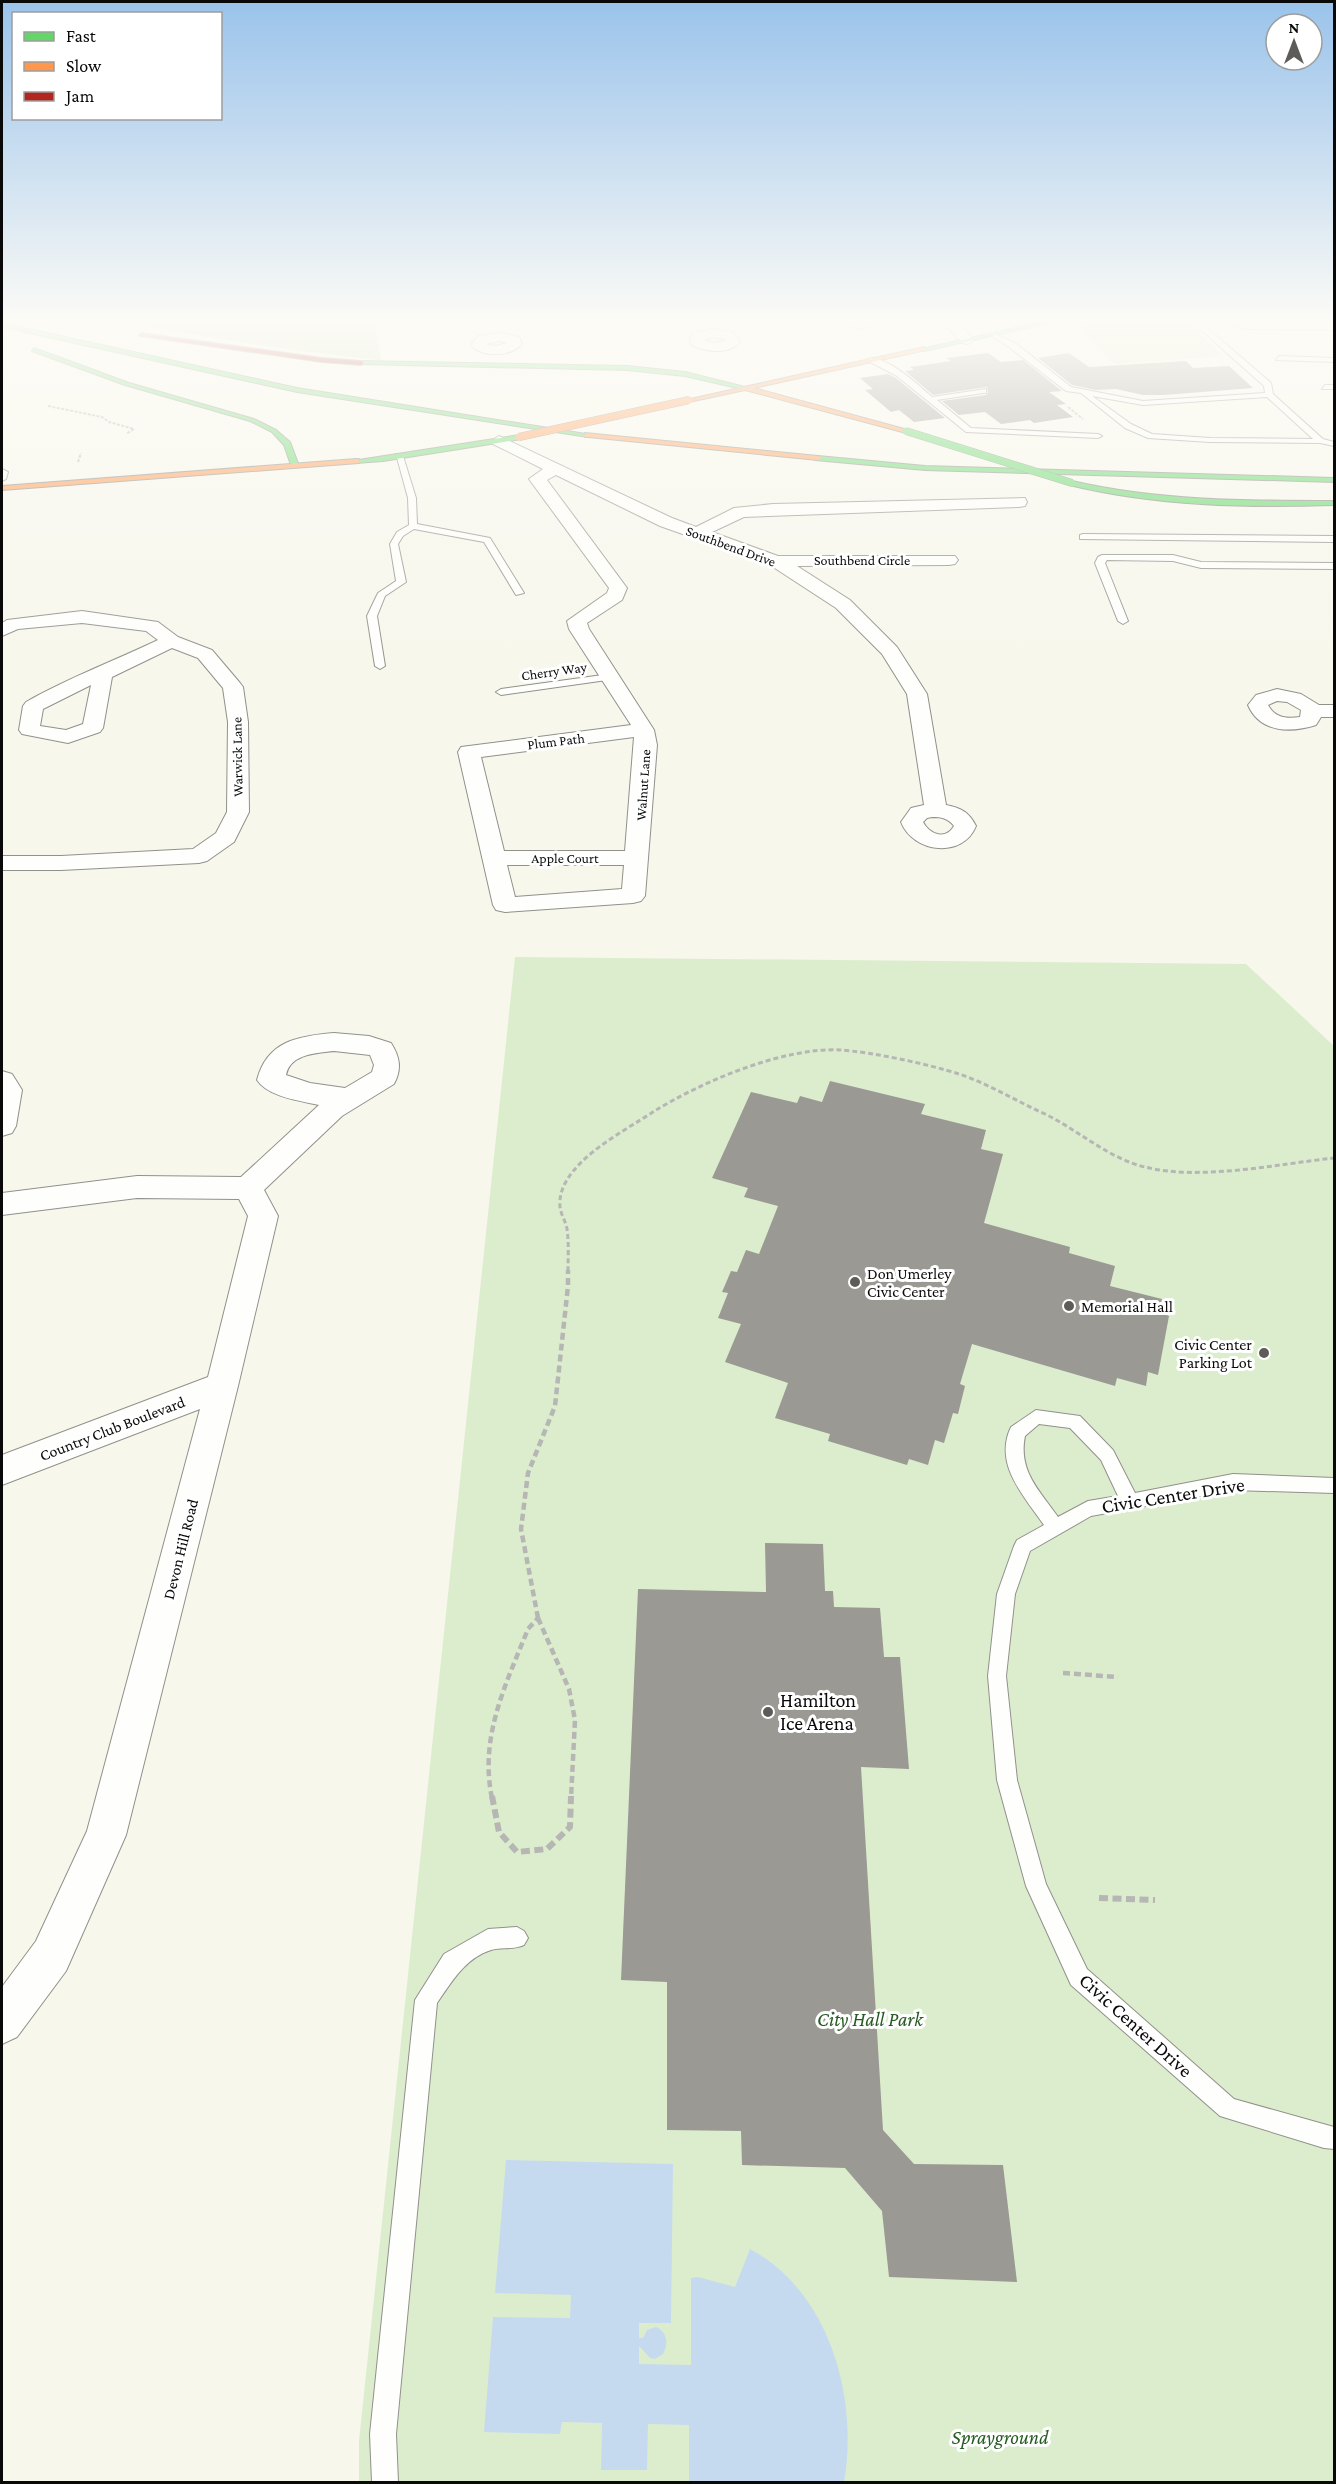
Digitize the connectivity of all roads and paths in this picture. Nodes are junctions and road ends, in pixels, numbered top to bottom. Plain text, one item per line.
1 (279, 436) edge
2 (524, 436) edge
3 (595, 436) edge
4 (925, 436) edge
5 (1151, 436) edge
6 (1314, 436) edge
7 (499, 441) junction
8 (1320, 441) junction
9 (899, 444) dead end
10 (1335, 444) edge
11 (1004, 448) dead end
12 (399, 456) junction
13 (296, 466) junction
14 (557, 468) junction
15 (2, 471) edge
16 (2, 479) edge
17 (1335, 480) edge
18 (2, 488) edge
19 (1020, 502) dead end
20 (1335, 503) edge
21 (413, 526) junction
22 (697, 533) junction
23 (1083, 537) dead end
24 (1335, 539) edge
25 (949, 560) dead end
26 (776, 561) junction
27 (1335, 566) edge
28 (519, 593) dead end
29 (1123, 621) dead end
30 (6, 626) edge
31 (171, 640) junction
32 (380, 666) dead end
33 (103, 674) dead end
34 (610, 677) junction
35 (501, 692) dead end
36 (1314, 711) dead end
37 (1335, 711) edge
38 (644, 730) junction
39 (469, 752) joint
40 (935, 810) dead end
41 (493, 858) junction
42 (638, 858) junction
43 (2, 863) edge
44 (2, 1081) edge
45 (350, 1098) dead end
46 (2, 1126) edge
47 (1335, 1158) edge
48 (248, 1188) junction
49 (2, 1204) edge
50 (222, 1386) junction
51 (2, 1470) edge
52 (1335, 1485) edge
53 (1130, 1501) junction
54 (1056, 1527) junction
55 (538, 1618) junction
56 (1063, 1673) dead end
57 (1118, 1677) dead end
58 (1099, 1898) dead end
59 (1155, 1900) dead end
60 (517, 1938) dead end
61 (2, 2022) edge
62 (1335, 2138) edge
63 (385, 2482) edge

1 - 13 main road
2 - 7 main road, bridge
3 - 17 main road
4 - 20 main road, bridge
5 - 8 lane
6 - 8 lane
7 - 12 main road
7 - 14 street, Southbend Drive
8 - 10 lane
9 - 11 main road
12 - 13 main road
12 - 21 lane
13 - 18 main road
14 - 22 street, Southbend Drive
14 - 34 street, Walnut Lane
15 - 16 lane
19 - 22 street
21 - 28 lane
21 - 32 lane
22 - 26 street, Southbend Drive
23 - 24 lane
25 - 26 street, Southbend Circle
26 - 40 street, Southbend Drive
27 - 29 lane
30 - 31 street, Warwick Lane
31 - 33 street
31 - 43 street, Warwick Lane
34 - 35 lane, Cherry Way
34 - 38 street, Walnut Lane
36 - 37 street
38 - 39 street, Plum Path
38 - 42 street, Walnut Lane
39 - 41 street, Walnut Lane
41 - 42 street, Apple Court
41 - 42 street, Walnut Lane
44 - 46 street
45 - 48 street
47 - 55 path
48 - 49 street
48 - 50 street, Devon Hill Road
50 - 51 street, Country Club Boulevard
50 - 61 street, Devon Hill Road
52 - 53 lane, Civic Center Drive
53 - 54 lane, Civic Center Drive
53 - 54 lane
54 - 62 lane, Civic Center Drive
55 - 55 path
56 - 57 path
58 - 59 path
60 - 63 lane

